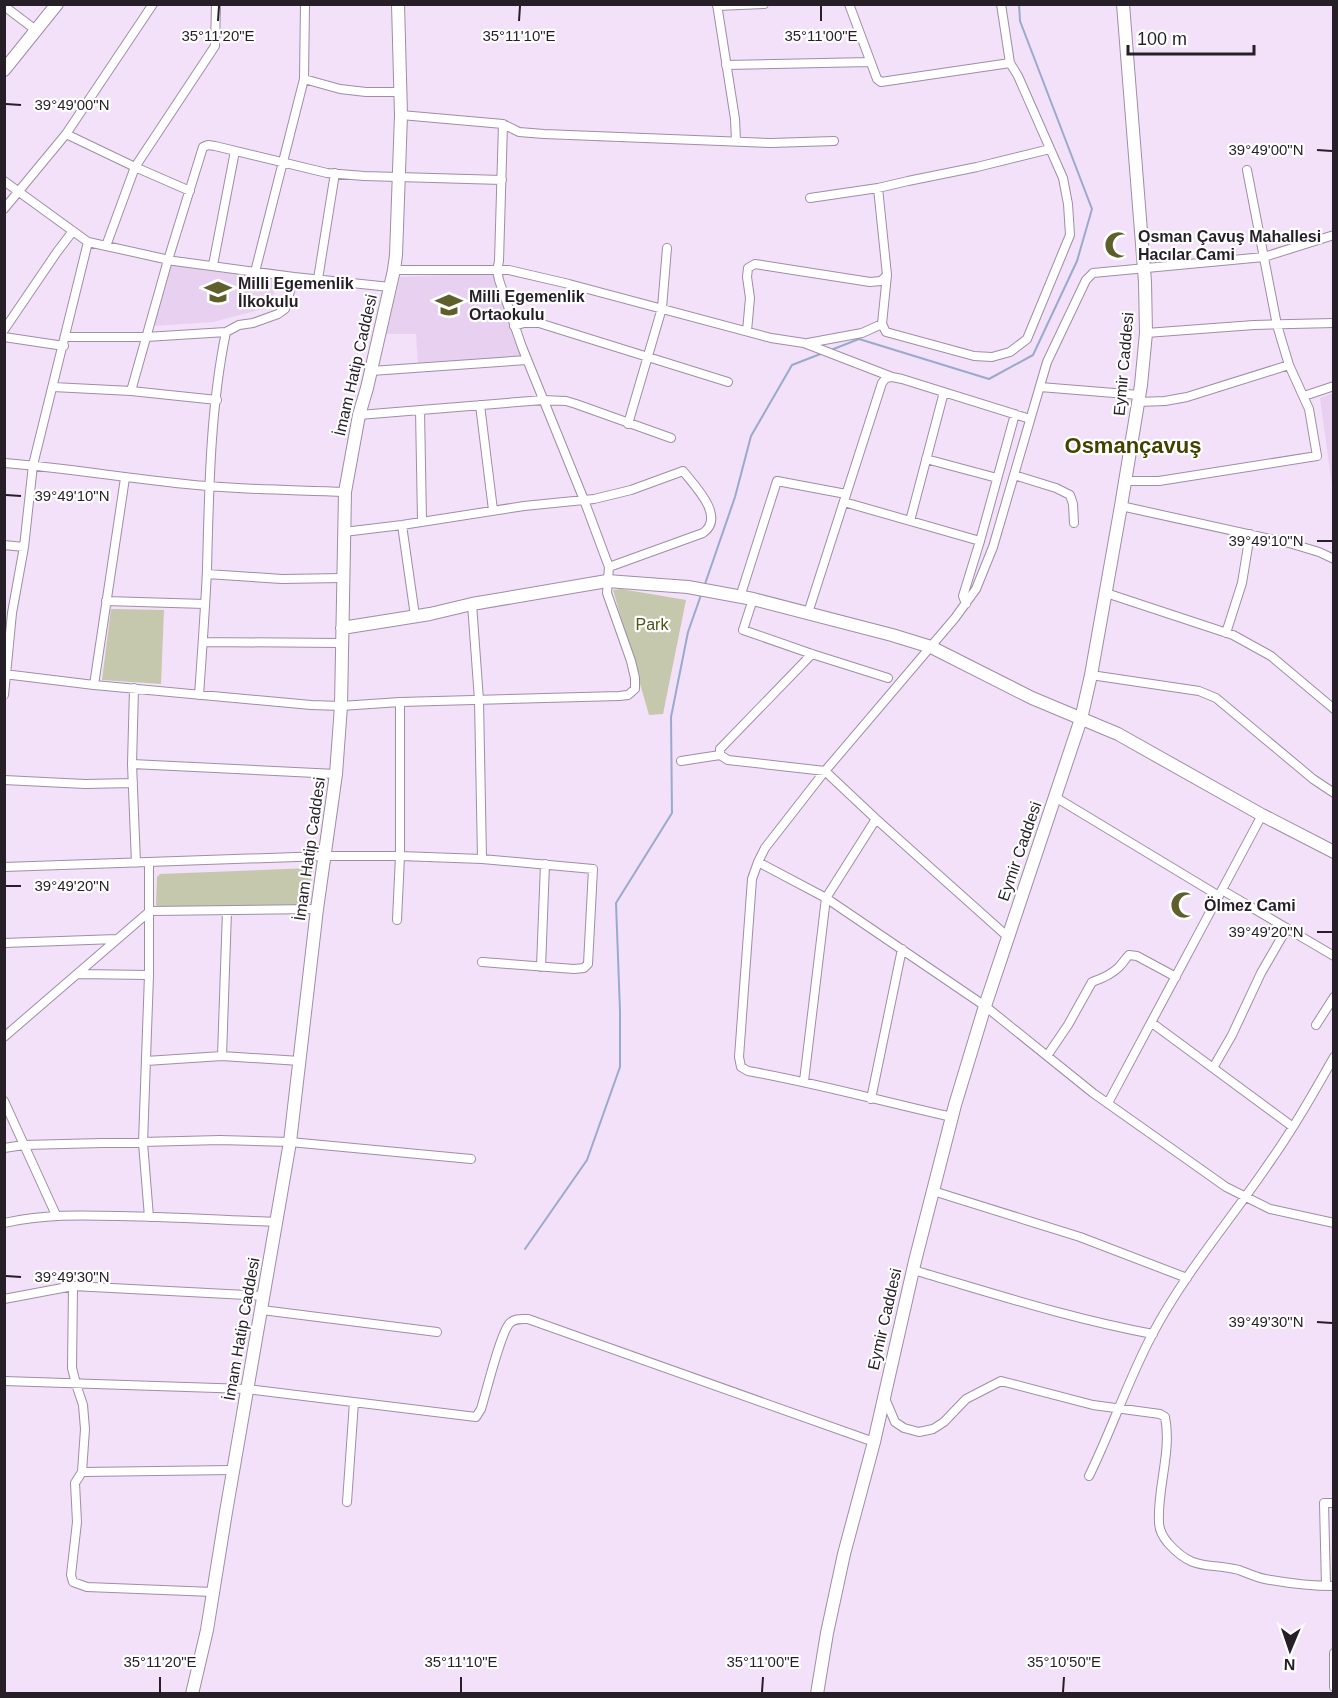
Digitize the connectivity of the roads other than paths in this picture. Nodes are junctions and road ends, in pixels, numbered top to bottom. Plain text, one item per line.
1 (57, 4) edge
2 (153, 4) edge
3 (216, 4) edge
4 (304, 4) edge
5 (398, 4) edge
6 (764, 4) edge
7 (849, 4) edge
8 (1001, 4) edge
9 (1123, 4) edge
10 (717, 5) edge
11 (4, 6) edge
12 (37, 31) junction
13 (870, 62) junction
14 (1010, 63) junction
15 (726, 65) junction
16 (4, 70) edge
17 (304, 79) junction
18 (400, 92) junction
19 (401, 115) junction
20 (503, 124) junction
21 (66, 134) junction
22 (736, 141) junction
23 (834, 141) dead end
24 (1050, 149) junction
25 (235, 151) junction
26 (282, 163) junction
27 (135, 167) junction
28 (1246, 170) dead end
29 (335, 173) junction
30 (399, 177) junction
31 (501, 180) junction
32 (4, 181) edge
33 (878, 188) junction
34 (190, 191) junction
35 (18, 192) junction
36 (810, 198) dead end
37 (4, 209) edge
38 (73, 231) junction
39 (1334, 235) edge
40 (88, 242) junction
41 (106, 246) junction
42 (667, 248) dead end
43 (1264, 257) junction
44 (168, 260) junction
45 (213, 265) junction
46 (1144, 268) junction
47 (394, 270) junction
48 (497, 270) junction
49 (255, 272) junction
50 (886, 275) junction
51 (294, 277) junction
52 (318, 279) junction
53 (390, 287) junction
54 (662, 308) junction
55 (1334, 323) edge
56 (882, 324) junction
57 (1277, 325) junction
58 (514, 326) junction
59 (4, 330) edge
60 (747, 331) junction
61 (226, 332) junction
62 (1146, 333) junction
63 (4, 337) edge
64 (146, 337) junction
65 (65, 341) junction
66 (804, 344) junction
67 (647, 358) junction
68 (527, 360) junction
69 (1289, 365) junction
70 (371, 371) junction
71 (892, 377) junction
72 (728, 382) dead end
73 (1334, 386) edge
74 (53, 387) junction
75 (1040, 387) junction
76 (131, 391) junction
77 (944, 392) junction
78 (1304, 396) junction
79 (1139, 398) junction
80 (216, 400) junction
81 (543, 400) junction
82 (480, 405) junction
83 (420, 410) junction
84 (1015, 414) junction
85 (359, 415) junction
86 (1030, 419) junction
87 (628, 424) junction
88 (671, 438) dead end
89 (927, 459) junction
90 (4, 463) edge
91 (33, 465) junction
92 (1014, 475) junction
93 (124, 478) junction
94 (997, 478) junction
95 (1125, 481) junction
96 (209, 486) junction
97 (345, 492) junction
98 (845, 498) junction
99 (584, 500) junction
100 (1121, 506) junction
101 (493, 510) junction
102 (422, 521) junction
103 (910, 521) junction
104 (1074, 523) dead end
105 (402, 525) junction
106 (344, 532) junction
107 (1250, 534) junction
108 (980, 541) junction
109 (4, 545) edge
110 (24, 547) junction
111 (1334, 559) edge
112 (609, 567) junction
113 (207, 574) junction
114 (342, 578) junction
115 (607, 580) junction
116 (1106, 593) junction
117 (747, 598) junction
118 (106, 601) junction
119 (205, 604) junction
120 (472, 604) junction
121 (966, 604) junction
122 (8, 613) edge
123 (808, 613) junction
124 (415, 616) junction
125 (342, 628) junction
126 (1226, 633) junction
127 (202, 642) junction
128 (342, 644) junction
129 (931, 647) junction
130 (812, 654) junction
131 (5, 674) edge
132 (1091, 675) junction
133 (888, 678) dead end
134 (94, 685) junction
135 (134, 688) junction
136 (4, 695) edge
137 (199, 695) junction
138 (479, 700) junction
139 (399, 702) junction
140 (340, 706) junction
141 (1334, 709) edge
142 (1081, 719) junction
143 (720, 755) junction
144 (681, 761) dead end
145 (132, 764) junction
146 (825, 771) junction
147 (336, 774) junction
148 (4, 780) edge
149 (133, 783) junction
150 (1334, 793) edge
151 (1055, 797) junction
152 (1262, 815) junction
153 (876, 819) junction
154 (1334, 852) edge
155 (325, 856) junction
156 (400, 856) junction
157 (482, 859) junction
158 (758, 862) junction
159 (136, 863) junction
160 (149, 863) junction
161 (545, 864) junction
162 (4, 867) edge
163 (1220, 893) junction
164 (825, 898) junction
165 (317, 909) junction
166 (150, 911) junction
167 (227, 911) junction
168 (397, 920) dead end
169 (1287, 928) junction
170 (1008, 937) junction
171 (117, 939) junction
172 (4, 943) edge
173 (902, 949) junction
174 (1334, 956) edge
175 (482, 962) dead end
176 (542, 967) junction
177 (78, 974) junction
178 (149, 975) junction
179 (1176, 977) junction
180 (1334, 997) edge
181 (985, 1006) junction
182 (1152, 1023) junction
183 (1316, 1024) dead end
184 (4, 1037) edge
185 (222, 1056) junction
186 (1047, 1056) junction
187 (300, 1060) junction
188 (1333, 1060) edge
189 (146, 1061) junction
190 (1213, 1068) junction
191 (804, 1081) junction
192 (871, 1099) junction
193 (4, 1101) edge
194 (1108, 1104) junction
195 (952, 1117) junction
196 (1293, 1127) junction
197 (290, 1142) junction
198 (143, 1143) junction
199 (24, 1145) junction
200 (4, 1148) edge
201 (471, 1159) dead end
202 (933, 1191) junction
203 (1245, 1197) junction
204 (56, 1215) junction
205 (150, 1217) junction
206 (277, 1222) junction
207 (4, 1223) edge
208 (1334, 1223) edge
209 (913, 1270) junction
210 (1187, 1278) junction
211 (73, 1286) junction
212 (264, 1296) junction
213 (4, 1299) edge
214 (262, 1310) junction
215 (437, 1332) dead end
216 (1152, 1334) junction
217 (4, 1381) edge
218 (76, 1384) junction
219 (247, 1389) junction
220 (884, 1396) junction
221 (354, 1402) junction
222 (1118, 1409) junction
223 (873, 1442) junction
224 (233, 1470) junction
225 (82, 1472) junction
226 (1089, 1476) dead end
227 (347, 1502) dead end
228 (1334, 1503) edge
229 (1330, 1586) edge
230 (213, 1592) junction
231 (1334, 1653) edge
232 (1334, 1687) edge
233 (192, 1694) edge
234 (817, 1694) edge

1 - 12 street
2 - 21 street
3 - 27 street
4 - 17 street
5 - 18 street, İmam Hatip Caddesi
6 - 10 street
7 - 13 street
8 - 14 street
9 - 46 street, Eymir Caddesi
10 - 15 street
11 - 12 street
12 - 16 street
13 - 14 street
13 - 15 street
14 - 24 street
15 - 22 street
17 - 18 street
17 - 26 street
18 - 19 street, İmam Hatip Caddesi
19 - 20 street
19 - 30 street, İmam Hatip Caddesi
20 - 22 street
20 - 31 street
21 - 27 street
21 - 35 street
22 - 23 street
24 - 33 street
24 - 56 street
25 - 26 street
25 - 34 street
25 - 45 street
26 - 29 street
26 - 49 street
27 - 34 street
27 - 41 street
28 - 43 street
29 - 30 street
29 - 52 street
30 - 31 street
30 - 47 street, İmam Hatip Caddesi
31 - 48 street
32 - 35 street
33 - 36 street
33 - 50 street
34 - 44 street
35 - 37 street
35 - 38 street
38 - 40 street
38 - 59 street
39 - 43 street
40 - 41 street
40 - 65 street
41 - 44 street
42 - 54 street
43 - 46 street
43 - 57 street
44 - 45 street
44 - 64 street
45 - 49 street
46 - 62 street, Eymir Caddesi
46 - 75 street
47 - 48 street
47 - 53 street, İmam Hatip Caddesi
48 - 54 street
48 - 58 street
49 - 51 street
50 - 56 street
50 - 60 street
51 - 52 street
51 - 61 street
52 - 53 street
53 - 70 street, İmam Hatip Caddesi
54 - 60 street
54 - 67 street
55 - 57 street
56 - 66 street
57 - 62 street
57 - 69 street
58 - 67 street
58 - 68 street
60 - 66 street
61 - 64 street
61 - 80 street
62 - 79 street, Eymir Caddesi
63 - 65 street
64 - 65 street
64 - 76 street
65 - 74 street
66 - 71 street
67 - 72 street
67 - 87 street
68 - 70 street
68 - 81 street
69 - 78 street
69 - 79 street
70 - 85 street, İmam Hatip Caddesi
71 - 77 street
71 - 98 street
73 - 78 street
74 - 76 street
74 - 91 street
75 - 79 street
75 - 86 street
76 - 80 street
77 - 84 street
77 - 89 street
78 - 95 street
79 - 95 street, Eymir Caddesi
80 - 96 street
81 - 82 street
81 - 87 street
81 - 99 street
82 - 83 street
82 - 101 street
83 - 85 street
83 - 102 street
84 - 86 street
84 - 94 street
85 - 97 street, İmam Hatip Caddesi
86 - 92 street
87 - 88 street
89 - 94 street
89 - 103 street
90 - 91 street
91 - 93 street
91 - 110 street
92 - 104 street
92 - 121 street
93 - 96 street
93 - 118 street
94 - 108 street
95 - 100 street, Eymir Caddesi
96 - 97 street
96 - 113 street
97 - 106 street, İmam Hatip Caddesi
98 - 103 street
98 - 117 street
98 - 123 street
99 - 101 street
99 - 112 street
99 - 112 street
100 - 107 street
100 - 116 street, Eymir Caddesi
101 - 102 street
102 - 105 street
103 - 108 street
105 - 106 street
105 - 124 street
106 - 114 street, İmam Hatip Caddesi
107 - 111 street
107 - 126 street
108 - 121 street
109 - 110 street
110 - 122 street
112 - 115 street
113 - 114 street
113 - 119 street
114 - 125 street, İmam Hatip Caddesi
115 - 117 street
115 - 120 street
115 - 138 street
116 - 126 street
116 - 132 street, Eymir Caddesi
117 - 123 street
117 - 130 street
118 - 119 street
118 - 134 street
119 - 127 street
120 - 124 street
120 - 138 street
121 - 129 street
122 - 131 street
123 - 129 street
124 - 125 street
125 - 128 street, İmam Hatip Caddesi
126 - 141 street
127 - 128 street
127 - 137 street
128 - 140 street, İmam Hatip Caddesi
129 - 142 street
129 - 146 street
130 - 133 street
130 - 143 street
131 - 134 street
131 - 136 street
132 - 142 street, Eymir Caddesi
132 - 150 street
134 - 135 street
135 - 137 street
135 - 145 street
137 - 140 street
138 - 139 street
138 - 157 street
139 - 140 street
139 - 156 street
140 - 147 street, İmam Hatip Caddesi
142 - 151 street, Eymir Caddesi
142 - 152 street
143 - 144 street
143 - 146 street
145 - 147 street
145 - 149 street
146 - 153 street
146 - 158 street
147 - 155 street, İmam Hatip Caddesi
148 - 149 street
149 - 159 street
151 - 163 street
151 - 170 street, Eymir Caddesi
152 - 154 street
152 - 163 street
153 - 164 street
153 - 170 street
155 - 156 street
155 - 160 street
155 - 165 street, İmam Hatip Caddesi
156 - 157 street
156 - 168 street
157 - 161 street
158 - 164 street
158 - 191 street
159 - 160 street
159 - 162 street
160 - 166 street
161 - 176 street
161 - 176 street
163 - 169 street
163 - 179 street
164 - 173 street
164 - 191 street
165 - 167 street
165 - 187 street, İmam Hatip Caddesi
166 - 167 street
166 - 171 street
166 - 178 street
167 - 185 street
169 - 174 street
169 - 190 street
170 - 181 street, Eymir Caddesi
171 - 172 street
171 - 177 street
173 - 181 street
173 - 192 street
175 - 176 street
177 - 178 street
177 - 184 street
178 - 189 street
179 - 182 street
179 - 186 street
180 - 183 street
181 - 186 street
181 - 195 street, Eymir Caddesi
182 - 190 street
182 - 194 street
185 - 187 street
185 - 189 street
186 - 194 street
187 - 197 street, İmam Hatip Caddesi
188 - 196 street
189 - 198 street
190 - 196 street
191 - 192 street
192 - 195 street
193 - 199 street
194 - 203 street
195 - 202 street, Eymir Caddesi
196 - 203 street
197 - 198 street
197 - 201 street
197 - 206 street, İmam Hatip Caddesi
198 - 199 street
198 - 205 street
199 - 200 street
199 - 204 street
202 - 209 street, Eymir Caddesi
202 - 210 street
203 - 208 street
203 - 210 street
204 - 205 street
204 - 207 street
205 - 206 street
206 - 212 street, İmam Hatip Caddesi
209 - 216 street
209 - 220 street, Eymir Caddesi
210 - 216 street
211 - 212 street
211 - 213 street
211 - 218 street
212 - 214 street, İmam Hatip Caddesi
214 - 215 street
214 - 219 street, İmam Hatip Caddesi
216 - 222 street
217 - 218 street
218 - 219 street
218 - 225 street
219 - 221 street
219 - 224 street, İmam Hatip Caddesi
220 - 222 street
220 - 223 street, Eymir Caddesi
221 - 223 street
221 - 227 street
222 - 226 street
222 - 229 street
223 - 234 street, Eymir Caddesi
224 - 225 street
224 - 230 street, İmam Hatip Caddesi
225 - 230 street
228 - 229 street
230 - 233 street, İmam Hatip Caddesi
231 - 232 street

